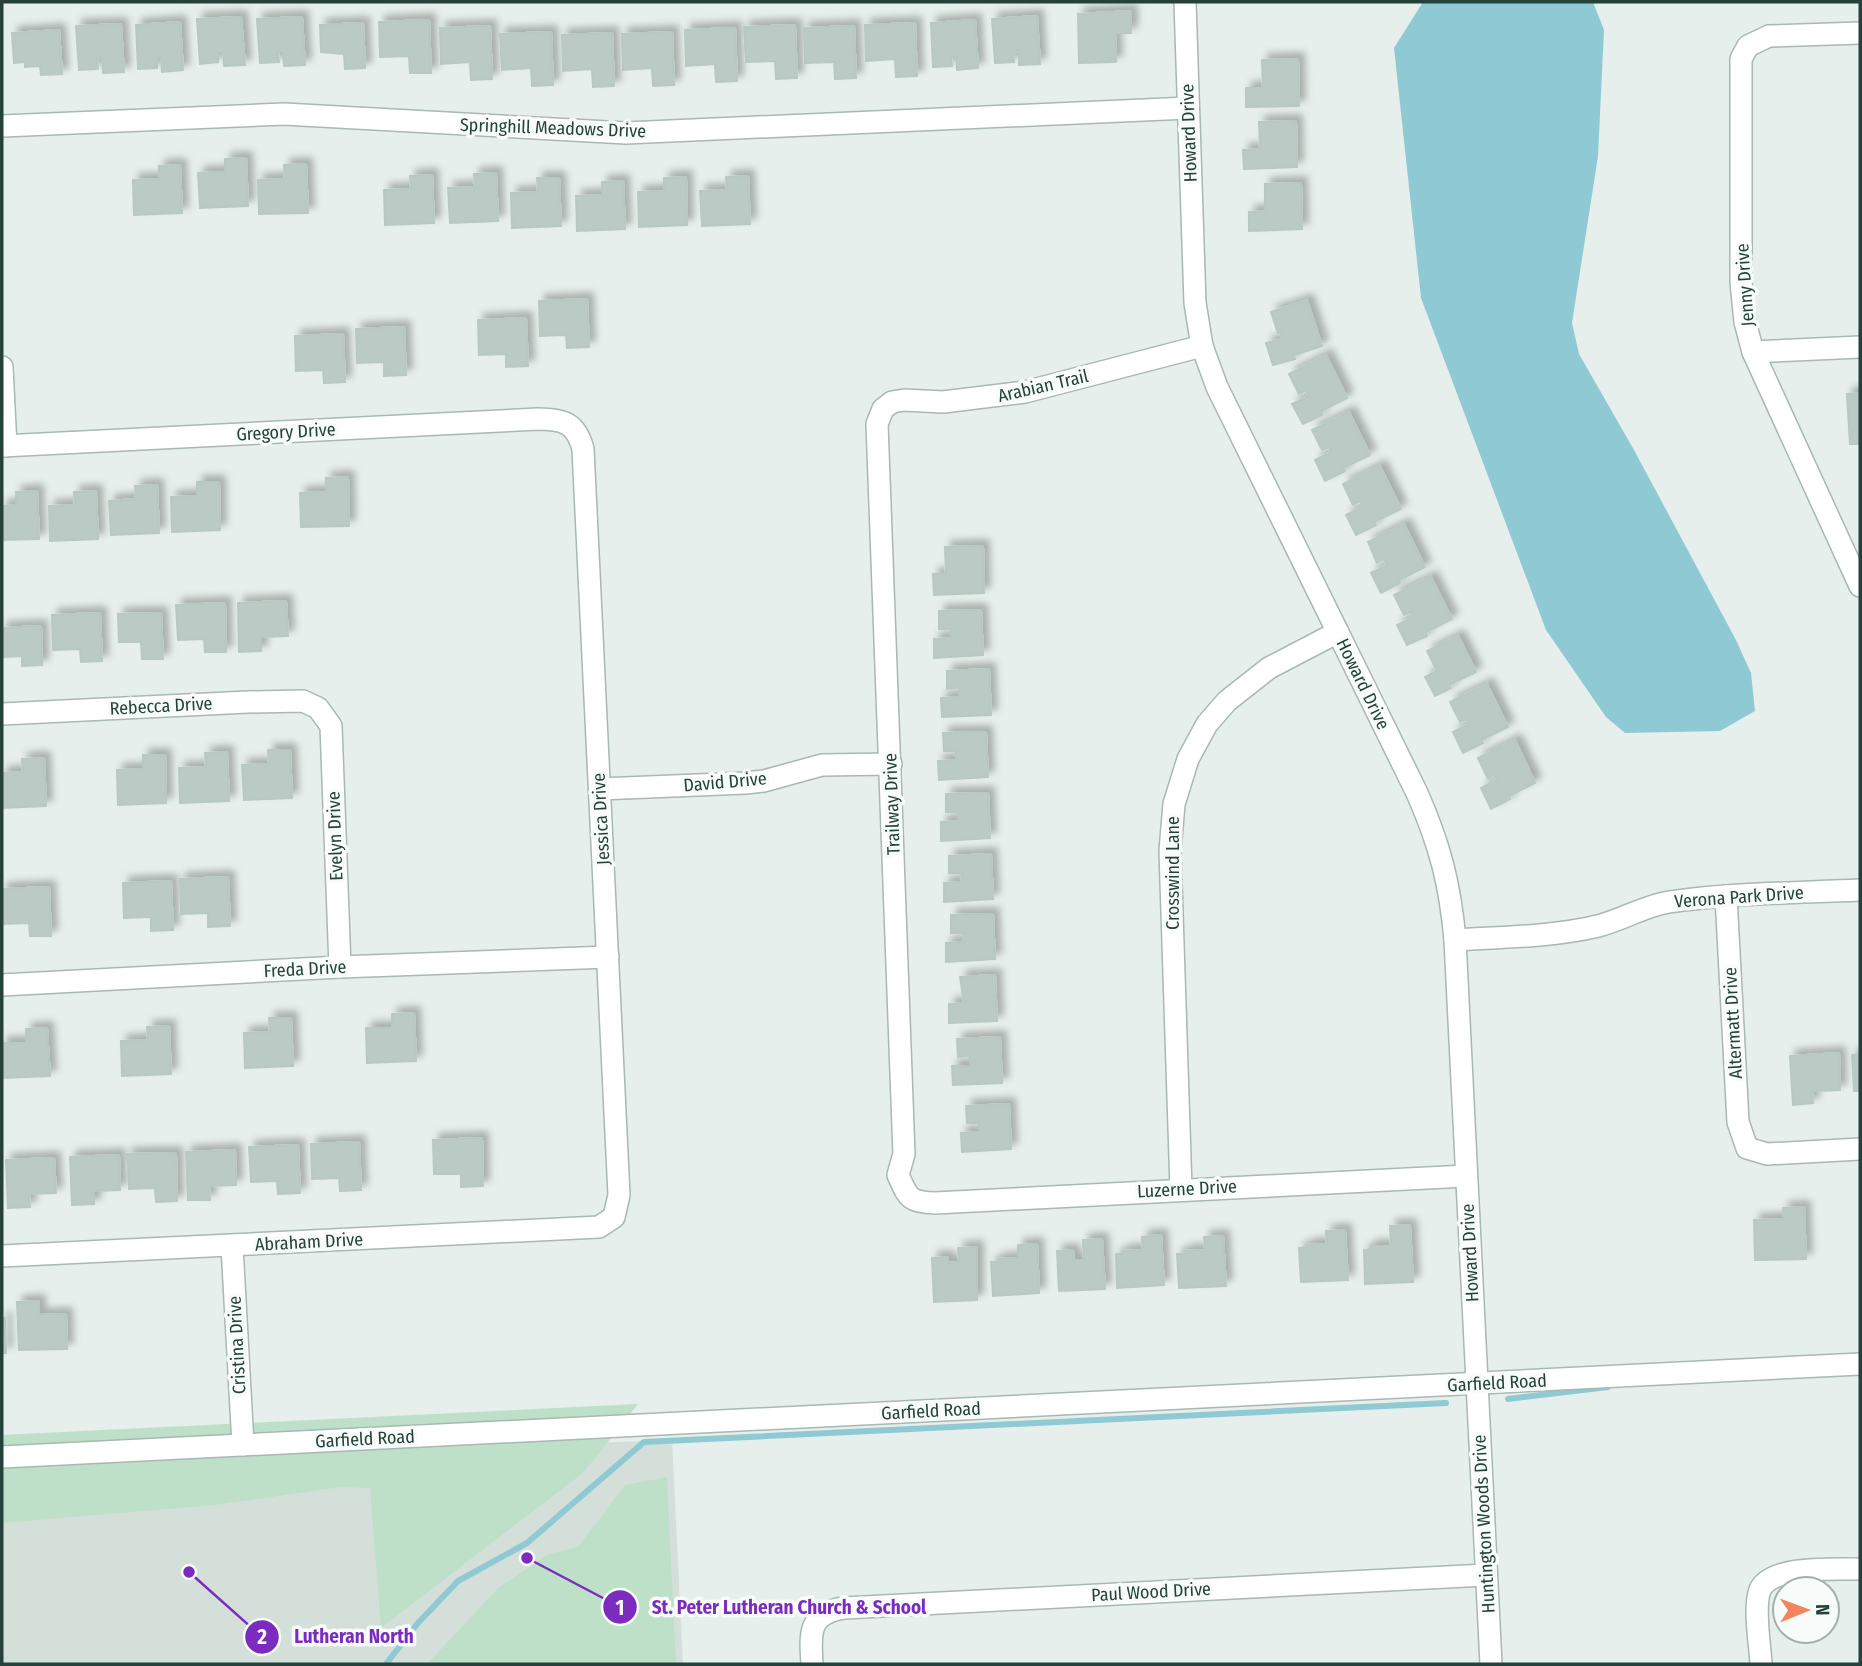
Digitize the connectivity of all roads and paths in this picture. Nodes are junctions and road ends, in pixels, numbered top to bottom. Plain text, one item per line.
1 (1185, 2) edge
2 (1860, 33) edge
3 (1188, 108) junction
4 (2, 126) edge
5 (1202, 346) junction
6 (1860, 347) edge
7 (1754, 352) junction
8 (2, 367) edge
9 (883, 409) joint
10 (570, 424) joint
11 (4, 446) edge
12 (1860, 586) edge
13 (1338, 632) junction
14 (318, 708) joint
15 (2, 714) edge
16 (891, 764) junction
17 (600, 789) junction
18 (1860, 890) edge
19 (1726, 896) junction
20 (1455, 940) junction
21 (608, 957) junction
22 (340, 967) junction
23 (2, 985) edge
24 (1860, 1149) edge
25 (1466, 1176) junction
26 (1181, 1189) junction
27 (908, 1197) joint
28 (614, 1217) joint
29 (232, 1246) junction
30 (2, 1256) edge
31 (1860, 1364) edge
32 (1477, 1384) junction
33 (243, 1445) junction
34 (2, 1457) edge
35 (1860, 1569) edge
36 (1486, 1575) junction
37 (812, 1664) edge
38 (1491, 1664) edge
39 (1761, 1664) edge

1 - 3 street, Howard Drive
2 - 7 street, Jenny Drive
3 - 4 street, Springhill Meadows Drive
3 - 5 street, Howard Drive
5 - 9 street, Arabian Trail
5 - 13 street, Howard Drive
6 - 7 street
7 - 12 street, Jenny Drive
8 - 11 street
9 - 16 street, Trailway Drive
10 - 11 street, Gregory Drive
10 - 17 street, Jessica Drive
13 - 20 street, Howard Drive
13 - 26 street, Crosswind Lane
14 - 15 street, Rebecca Drive
14 - 22 street, Evelyn Drive
16 - 17 street, David Drive
16 - 27 street, Trailway Drive
17 - 21 street, Jessica Drive
18 - 19 street, Verona Park Drive
19 - 20 street, Verona Park Drive
19 - 24 street, Altermatt Drive
20 - 25 street, Howard Drive
21 - 22 street, Freda Drive
21 - 28 street, Jessica Drive
22 - 23 street, Freda Drive
25 - 26 street, Luzerne Drive
25 - 32 street, Howard Drive
26 - 27 street, Luzerne Drive
28 - 29 street, Abraham Drive
29 - 30 street, Abraham Drive
29 - 33 street, Cristina Drive
31 - 32 street, Garfield Road
32 - 33 street, Garfield Road
32 - 36 street, Huntington Woods Drive
33 - 34 street, Garfield Road
35 - 39 street
36 - 37 street, Paul Wood Drive
36 - 38 street, Huntington Woods Drive

